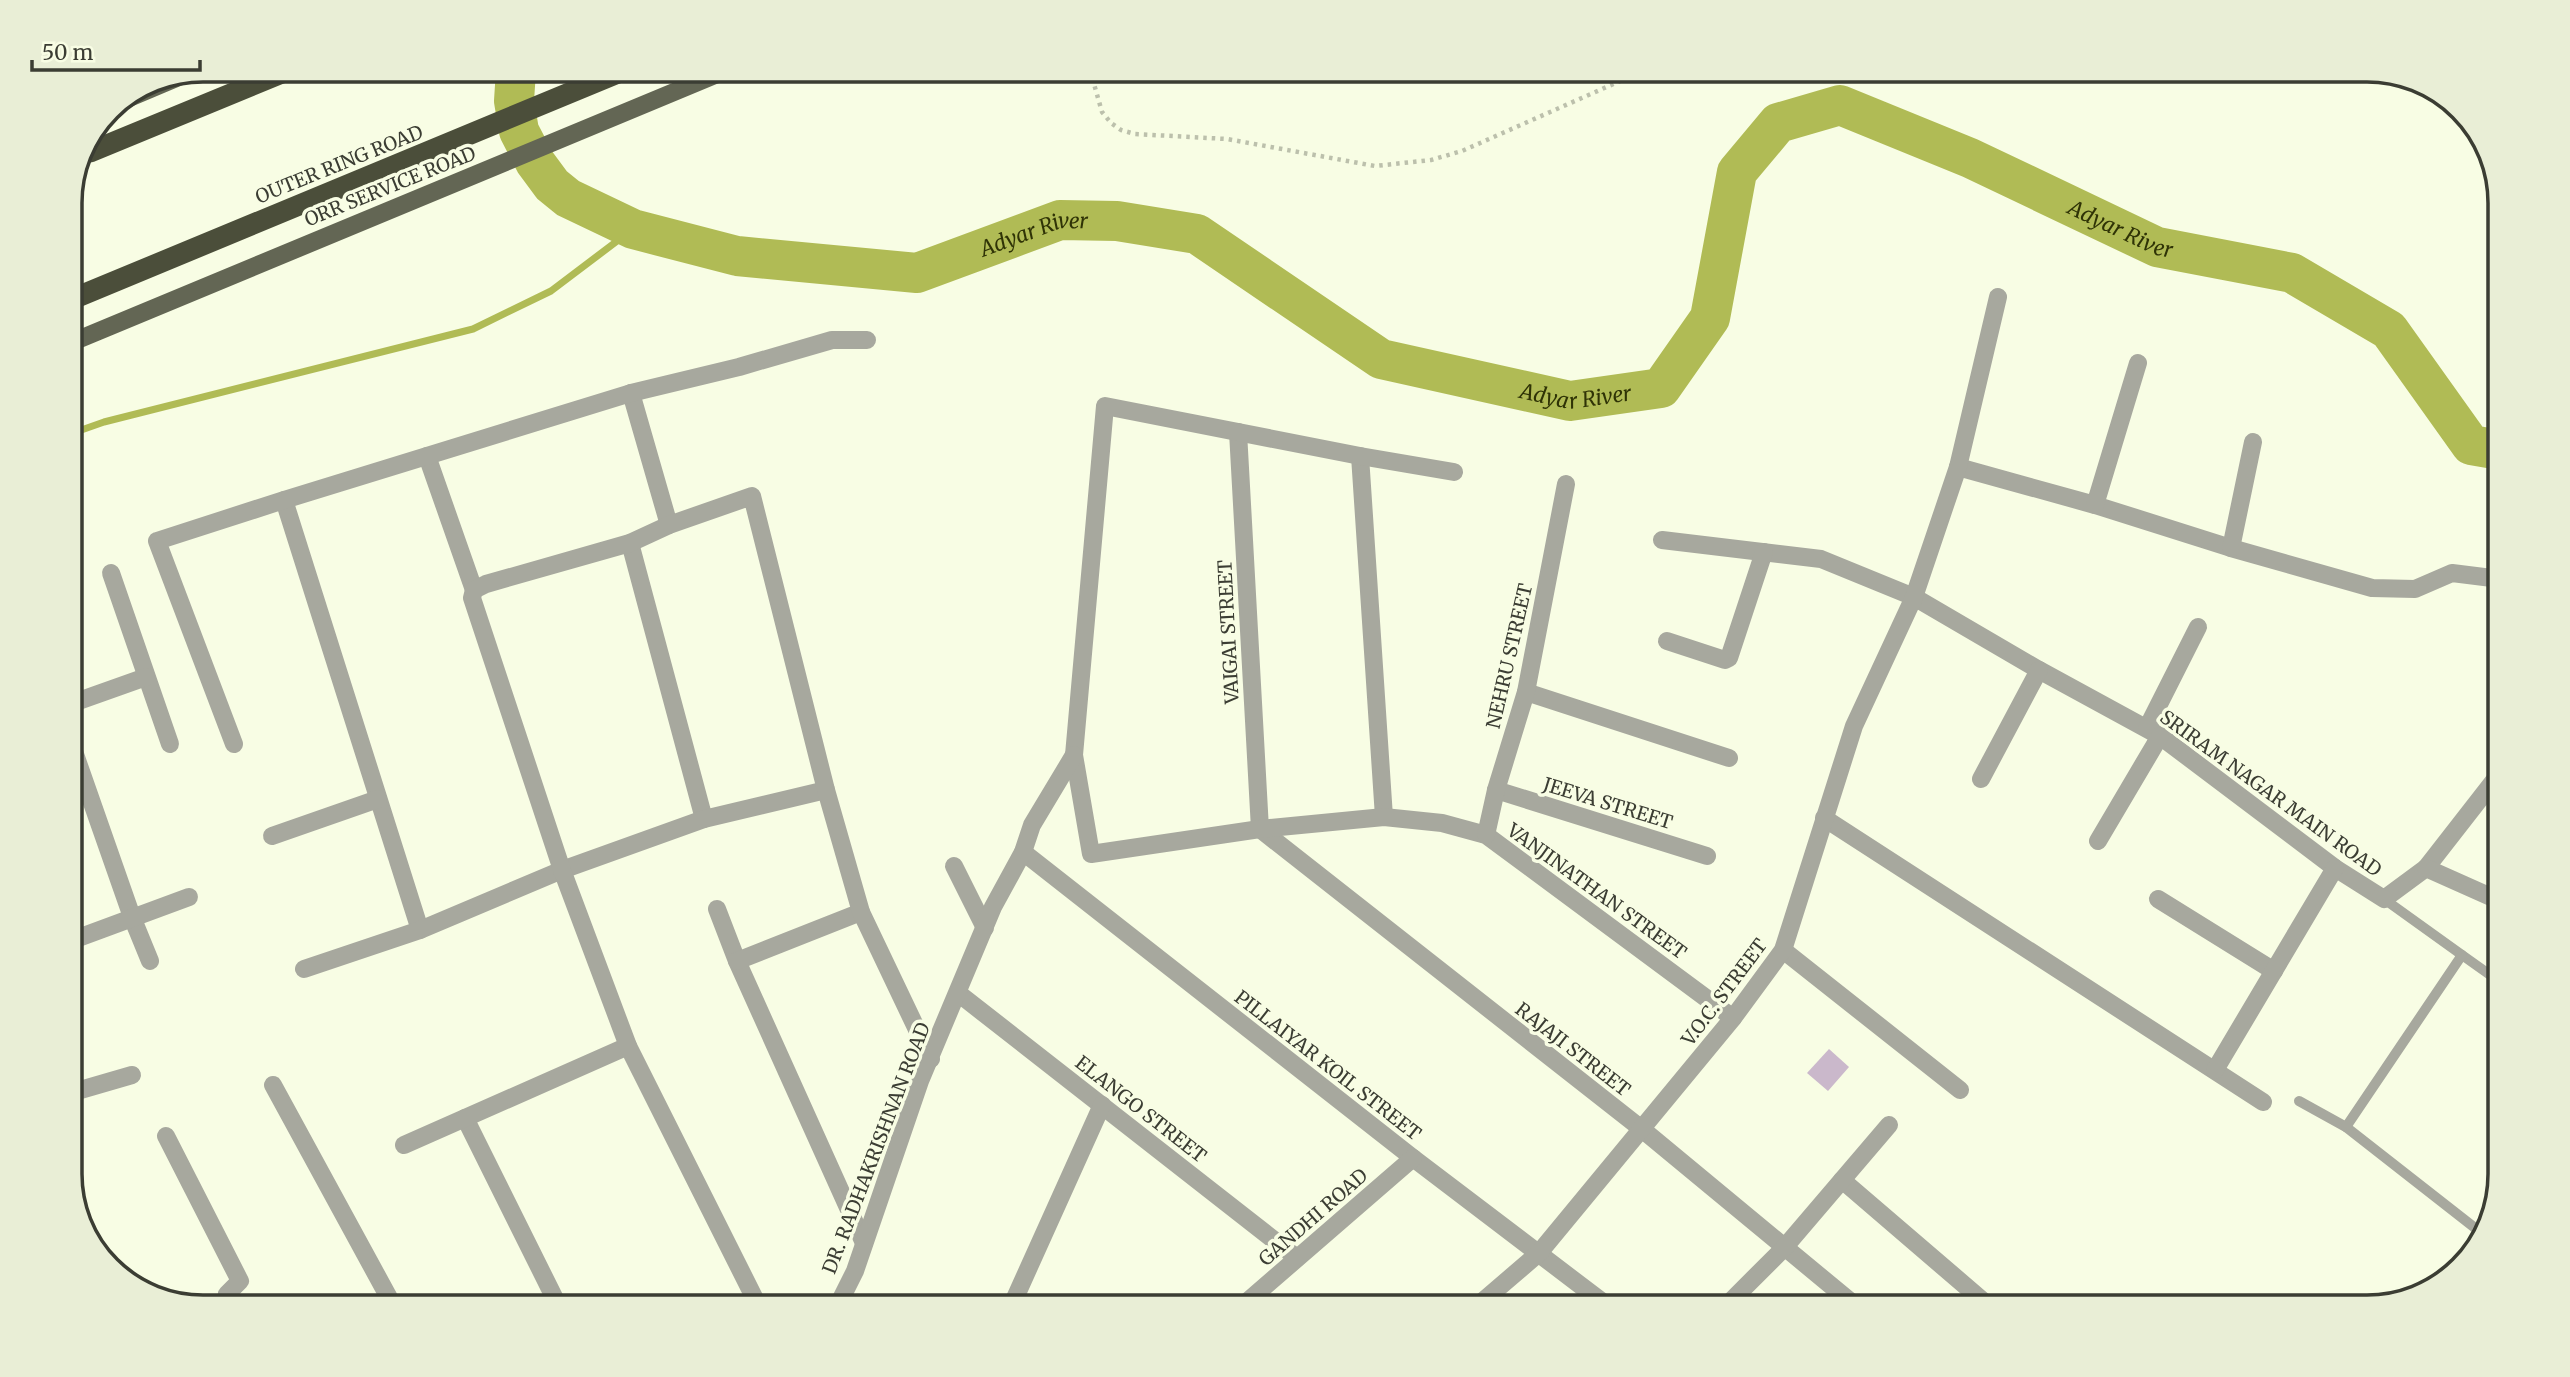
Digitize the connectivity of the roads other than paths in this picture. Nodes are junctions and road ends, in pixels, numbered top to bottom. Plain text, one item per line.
1 (260, 82) edge
2 (597, 82) edge
3 (698, 82) edge
4 (95, 150) edge
5 (83, 295) edge
6 (1998, 297) dead end
7 (83, 338) edge
8 (867, 340) dead end
9 (2138, 363) dead end
10 (631, 393) junction
11 (1238, 432) junction
12 (2253, 442) dead end
13 (427, 456) junction
14 (1360, 456) junction
15 (1958, 467) junction
16 (1454, 471) dead end
17 (1566, 484) dead end
18 (284, 500) junction
19 (2095, 505) junction
20 (669, 525) junction
21 (1662, 540) dead end
22 (630, 543) junction
23 (2231, 548) junction
24 (1764, 552) junction
25 (111, 573) dead end
26 (2487, 577) edge
27 (474, 590) junction
28 (1914, 597) junction
29 (2198, 627) dead end
30 (1667, 640) dead end
31 (2039, 670) junction
32 (146, 677) junction
33 (1526, 692) junction
34 (83, 699) edge
35 (2153, 732) junction
36 (170, 744) dead end
37 (234, 744) dead end
38 (1074, 755) junction
39 (1729, 758) dead end
40 (83, 777) edge
41 (1980, 779) dead end
42 (826, 790) junction
43 (1496, 790) junction
44 (2488, 790) edge
45 (378, 799) junction
46 (1384, 817) junction
47 (1824, 818) junction
48 (704, 819) junction
49 (1260, 829) junction
50 (1486, 835) junction
51 (272, 836) dead end
52 (2098, 841) dead end
53 (1023, 852) junction
54 (1707, 856) dead end
55 (954, 866) dead end
56 (2335, 868) junction
57 (2426, 868) junction
58 (562, 870) junction
59 (2488, 896) edge
60 (189, 897) dead end
61 (2158, 899) dead end
62 (2384, 899) junction
63 (717, 909) dead end
64 (861, 912) junction
65 (132, 917) junction
66 (985, 928) junction
67 (419, 930) junction
68 (83, 936) edge
69 (1783, 950) junction
70 (2462, 955) junction
71 (150, 961) dead end
72 (737, 961) junction
73 (304, 969) dead end
74 (2274, 971) junction
75 (2488, 973) edge
76 (958, 993) junction
77 (1733, 1018) junction
78 (628, 1046) junction
79 (931, 1059) junction
80 (2215, 1070) junction
81 (132, 1075) dead end
82 (273, 1085) dead end
83 (83, 1089) edge
84 (1960, 1090) dead end
85 (2263, 1101) dead end
86 (2299, 1101) dead end
87 (1102, 1105) junction
88 (465, 1118) junction
89 (1889, 1125) dead end
90 (2346, 1127) junction
91 (1643, 1130) junction
92 (166, 1136) dead end
93 (404, 1145) dead end
94 (1413, 1158) junction
95 (1842, 1180) junction
96 (2475, 1228) edge
97 (864, 1243) junction
98 (1783, 1248) junction
99 (1539, 1253) junction
100 (1297, 1258) junction
101 (228, 1295) edge
102 (387, 1295) edge
103 (553, 1295) edge
104 (753, 1295) edge
105 (843, 1295) edge
106 (1016, 1295) edge
107 (1255, 1295) edge
108 (1490, 1295) edge
109 (1593, 1295) edge
110 (1737, 1295) edge
111 (1842, 1295) edge
112 (1976, 1295) edge

1 - 4 highway
2 - 5 highway, OUTER RING ROAD
3 - 7 main road, ORR SERVICE ROAD
6 - 15 street, V.O.C. STREET
8 - 10 street
9 - 19 street
10 - 13 street
10 - 20 street
11 - 14 street
11 - 38 street
11 - 49 street, VAIGAI STREET
12 - 23 street
13 - 18 street
13 - 27 street
14 - 16 street
14 - 46 street
15 - 19 street
15 - 28 street, V.O.C. STREET
17 - 33 street, NEHRU STREET
18 - 37 street
18 - 45 street
19 - 23 street
20 - 22 street
20 - 42 street
21 - 24 street, SRIRAM NAGAR MAIN ROAD
22 - 27 street
22 - 48 street
23 - 26 street
24 - 28 street, SRIRAM NAGAR MAIN ROAD
24 - 30 street
25 - 32 street
27 - 58 street
28 - 31 street, SRIRAM NAGAR MAIN ROAD
28 - 47 street, V.O.C. STREET
29 - 35 street
31 - 35 street, SRIRAM NAGAR MAIN ROAD
31 - 41 street
32 - 34 street
32 - 36 street
33 - 39 street
33 - 43 street, NEHRU STREET
35 - 52 street
35 - 56 street, SRIRAM NAGAR MAIN ROAD
38 - 49 street, VANJINATHAN STREET
38 - 53 street, DR. RADHAKRISHNAN ROAD
40 - 65 street
42 - 48 street
42 - 64 street
43 - 50 street, NEHRU STREET
43 - 54 street, JEEVA STREET
44 - 57 street
45 - 51 street
45 - 67 street
46 - 49 street, VANJINATHAN STREET
46 - 50 street, VANJINATHAN STREET
47 - 69 street, V.O.C. STREET
47 - 80 street
48 - 58 street
49 - 91 street, RAJAJI STREET
50 - 77 street, VANJINATHAN STREET
53 - 66 street, DR. RADHAKRISHNAN ROAD
53 - 94 street, PILLAIYAR KOIL STREET
55 - 66 street
56 - 62 street, SRIRAM NAGAR MAIN ROAD
56 - 74 street
57 - 59 street
57 - 62 street
58 - 67 street
58 - 78 street
60 - 65 street
61 - 74 street
62 - 70 lane
63 - 72 street
64 - 72 street
64 - 79 street
65 - 68 street
65 - 71 street
66 - 76 street, DR. RADHAKRISHNAN ROAD
67 - 73 street
69 - 77 street, V.O.C. STREET
69 - 84 street
70 - 75 lane
70 - 90 lane
72 - 97 street
74 - 80 street
76 - 79 street, DR. RADHAKRISHNAN ROAD
76 - 87 street, ELANGO STREET
77 - 91 street, V.O.C. STREET
78 - 88 street
78 - 104 street
79 - 97 street, DR. RADHAKRISHNAN ROAD
80 - 85 street
81 - 83 street
82 - 102 street
86 - 90 lane
87 - 100 street, ELANGO STREET
87 - 106 street
88 - 93 street
88 - 103 street
89 - 95 street
90 - 96 lane
91 - 98 street, RAJAJI STREET
91 - 99 street, V.O.C. STREET
92 - 101 street
94 - 99 street, PILLAIYAR KOIL STREET
94 - 100 street, GANDHI ROAD
95 - 98 street
95 - 112 street
97 - 105 street, DR. RADHAKRISHNAN ROAD
98 - 110 street
98 - 111 street, RAJAJI STREET
99 - 108 street, V.O.C. STREET
99 - 109 street, PILLAIYAR KOIL STREET
100 - 107 street, GANDHI ROAD

